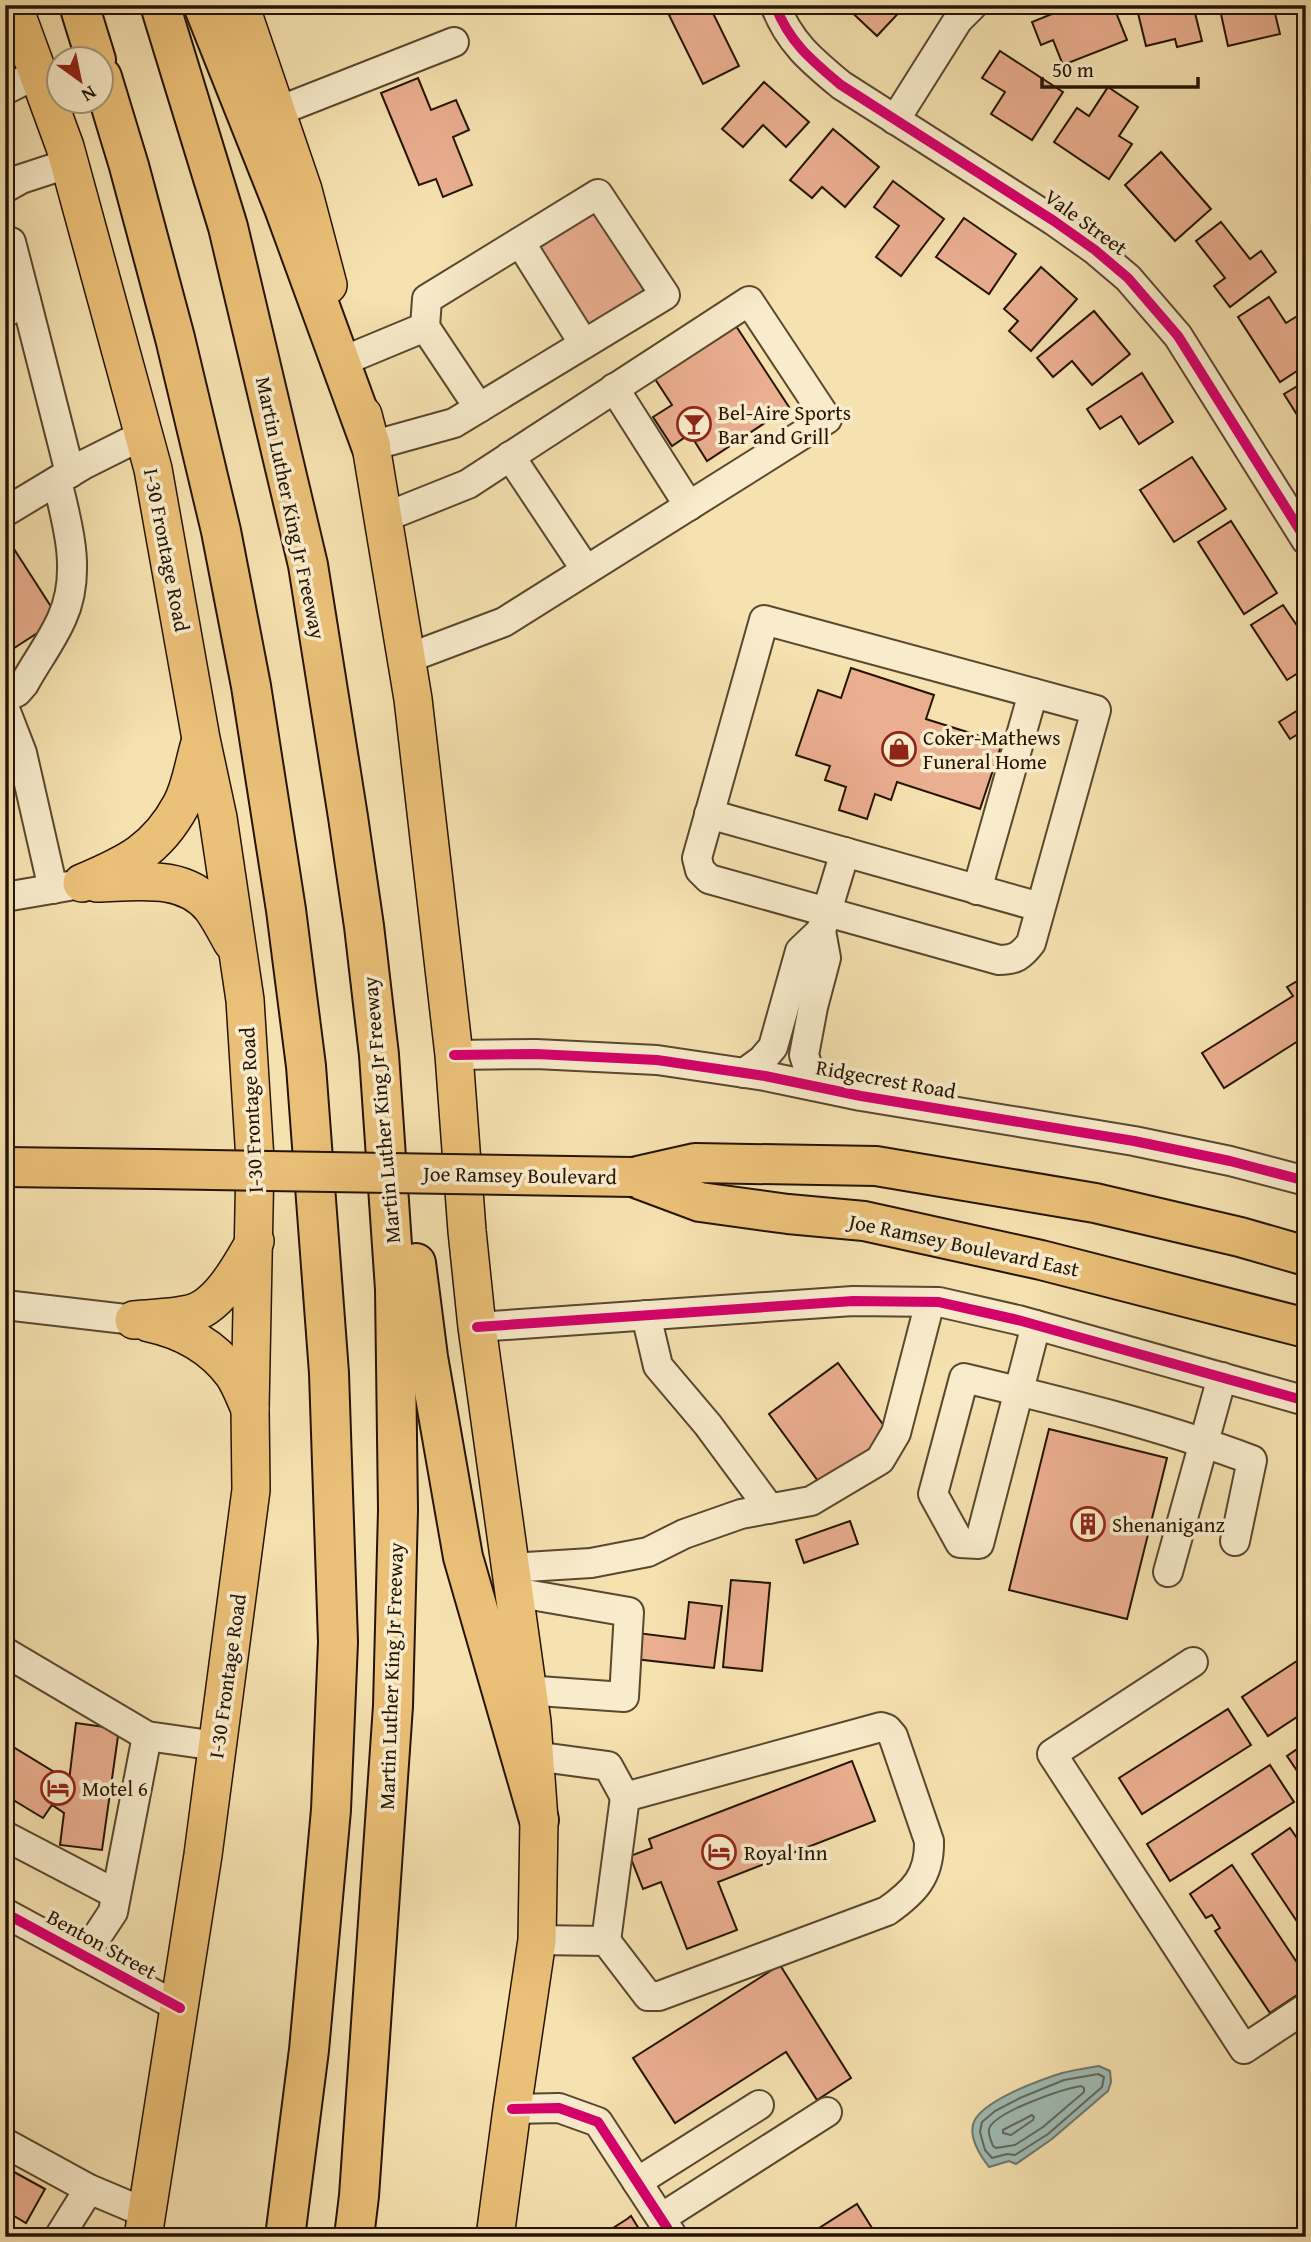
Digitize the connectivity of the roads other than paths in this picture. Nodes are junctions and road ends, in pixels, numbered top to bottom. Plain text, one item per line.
1 (13, 5) edge
2 (79, 5) edge
3 (160, 5) edge
4 (203, 5) edge
5 (240, 5) edge
6 (775, 5) edge
7 (973, 5) edge
8 (454, 42) dead end
9 (92, 46) edge
10 (38, 73) junction
11 (5, 90) edge
12 (276, 113) junction
13 (114, 116) edge
14 (895, 120) junction
15 (70, 163) junction
16 (5, 188) edge
17 (7, 237) edge
18 (520, 242) junction
19 (16, 306) edge
20 (425, 327) junction
21 (584, 344) junction
22 (348, 359) junction
23 (614, 387) junction
24 (479, 408) junction
25 (143, 435) junction
26 (372, 446) junction
27 (510, 456) junction
28 (64, 477) junction
29 (689, 506) junction
30 (5, 512) edge
31 (383, 519) junction
32 (1306, 540) edge
33 (586, 570) junction
34 (406, 659) junction
35 (1033, 693) junction
36 (5, 698) edge
37 (5, 709) edge
38 (201, 739) junction
39 (709, 814) junction
40 (845, 852) junction
41 (68, 886) junction
42 (977, 890) junction
43 (5, 897) edge
44 (1040, 907) junction
45 (824, 921) junction
46 (237, 950) junction
47 (379, 1055) junction
48 (454, 1055) junction
49 (744, 1073) junction
50 (814, 1086) junction
51 (5, 1167) edge
52 (633, 1177) junction
53 (1306, 1181) edge
54 (255, 1241) junction
55 (1306, 1256) edge
56 (930, 1302) junction
57 (5, 1305) edge
58 (646, 1315) junction
59 (134, 1320) junction
60 (1036, 1325) junction
61 (477, 1327) junction
62 (1306, 1328) edge
63 (1222, 1377) junction
64 (1019, 1391) junction
65 (1306, 1401) edge
66 (250, 1409) junction
67 (1204, 1442) junction
68 (770, 1509) junction
69 (1235, 1541) dead end
70 (1168, 1572) dead end
71 (512, 1580) junction
72 (5, 1652) edge
73 (1193, 1662) dead end
74 (514, 1690) junction
75 (147, 1736) junction
76 (217, 1746) junction
77 (534, 1756) junction
78 (625, 1797) junction
79 (539, 1820) junction
80 (5, 1836) edge
81 (116, 1894) junction
82 (5, 1913) edge
83 (537, 1940) junction
84 (606, 1941) junction
85 (84, 1956) junction
86 (180, 2008) junction
87 (1306, 2008) edge
88 (759, 2105) dead end
89 (512, 2109) junction
90 (827, 2112) dead end
91 (5, 2143) edge
92 (636, 2182) junction
93 (89, 2189) junction
94 (145, 2225) edge
95 (667, 2228) edge
96 (59, 2237) edge
97 (285, 2237) edge
98 (354, 2237) edge
99 (495, 2237) edge

1 - 10 main road, I-30 Frontage Road
2 - 9 highway
3 - 47 highway, Martin Luther King Jr Freeway
4 - 26 highway
5 - 12 main road
6 - 14 street, Vale Street
7 - 14 street
8 - 12 street
10 - 11 street
10 - 15 main road, I-30 Frontage Road
12 - 22 main road
13 - 97 highway
14 - 32 street, Vale Street
15 - 16 street
15 - 25 main road, I-30 Frontage Road
17 - 19 street
18 - 20 street
18 - 21 street
18 - 21 street
19 - 28 street
20 - 22 street
20 - 24 street
21 - 24 street
22 - 26 main road
23 - 27 street
23 - 29 street
23 - 29 street
24 - 26 street
25 - 28 street
25 - 38 main road, I-30 Frontage Road
26 - 31 main road
27 - 31 street
27 - 33 street
28 - 30 street
28 - 36 street
29 - 33 street
31 - 34 main road
33 - 34 street
34 - 48 main road
35 - 39 street
35 - 42 street
35 - 44 street
37 - 41 street
38 - 41 main road
38 - 46 main road, I-30 Frontage Road
39 - 40 street
39 - 45 street
40 - 42 street
40 - 45 street
41 - 43 street
41 - 46 main road
42 - 44 street
44 - 45 street
45 - 49 street
45 - 50 street
46 - 54 main road, I-30 Frontage Road
47 - 74 highway
47 - 98 highway, Martin Luther King Jr Freeway
48 - 49 street, Ridgecrest Road
48 - 61 main road
49 - 50 street, Ridgecrest Road
50 - 53 street, Ridgecrest Road
51 - 52 highway, Joe Ramsey Boulevard, bridge
52 - 55 highway
52 - 62 highway, Joe Ramsey Boulevard East
54 - 59 main road
54 - 66 main road, I-30 Frontage Road
56 - 58 street
56 - 60 street
56 - 68 street
57 - 59 street
58 - 61 street
58 - 68 street
59 - 66 main road
60 - 63 street
60 - 64 street
61 - 71 main road
63 - 65 street
63 - 67 street
64 - 64 street
64 - 67 street
66 - 76 main road, I-30 Frontage Road
67 - 69 street
67 - 70 street
68 - 71 street
71 - 74 main road
71 - 74 street
72 - 75 street
73 - 87 street
74 - 77 main road
74 - 79 highway
75 - 76 street
75 - 81 street
76 - 86 main road, I-30 Frontage Road
77 - 78 street
77 - 79 main road
78 - 84 street
78 - 84 street
79 - 83 main road
80 - 81 street
81 - 85 street
82 - 85 street, Benton Street
83 - 84 street
83 - 89 main road
85 - 86 street, Benton Street
86 - 94 main road, I-30 Frontage Road
88 - 92 street
89 - 92 street
89 - 99 main road
90 - 95 street
91 - 93 street
92 - 95 street
93 - 94 street
93 - 96 street

